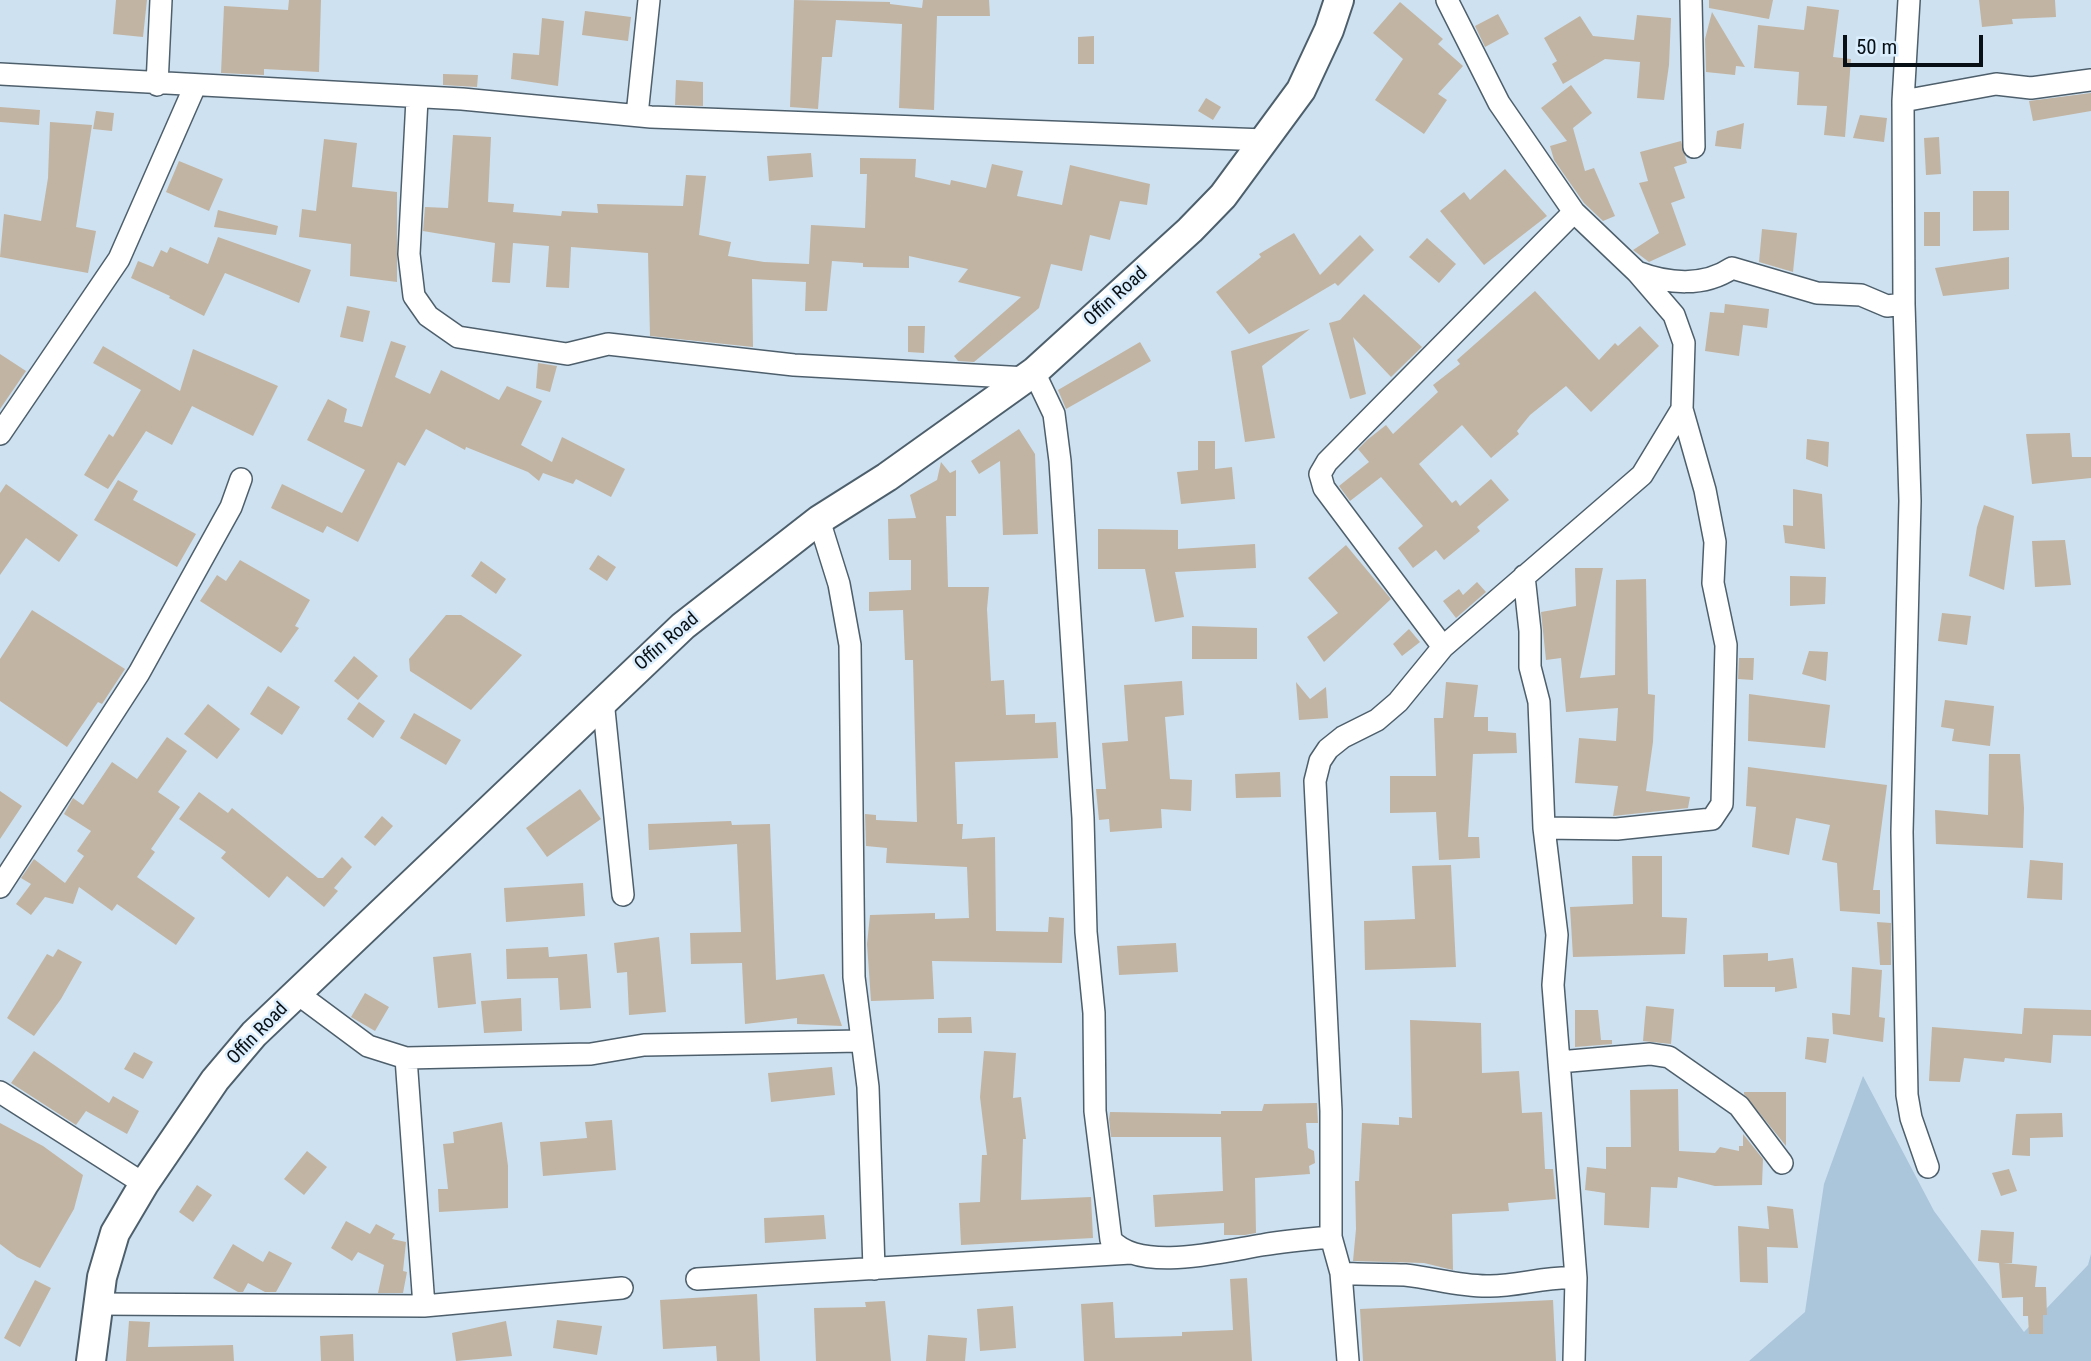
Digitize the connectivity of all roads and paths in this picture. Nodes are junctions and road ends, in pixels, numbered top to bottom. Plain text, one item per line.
1 (161, 0) edge
2 (649, 0) edge
3 (1339, 0) edge
4 (1447, 0) edge
5 (1691, 0) edge
6 (1909, 0) edge
7 (0, 74) edge
8 (2091, 80) edge
9 (157, 85) junction
10 (195, 86) junction
11 (417, 99) junction
12 (1903, 101) junction
13 (637, 115) junction
14 (1265, 140) junction
15 (1694, 147) dead end
16 (1574, 212) junction
17 (1637, 272) junction
18 (1904, 304) junction
19 (1030, 375) junction
20 (1682, 410) junction
21 (0, 434) edge
22 (241, 479) dead end
23 (819, 520) junction
24 (1524, 576) junction
25 (1443, 647) junction
26 (603, 700) junction
27 (1544, 828) junction
28 (0, 887) edge
29 (623, 895) dead end
30 (298, 994) junction
31 (860, 1041) junction
32 (406, 1058) junction
33 (1559, 1062) junction
34 (0, 1092) edge
35 (1782, 1163) dead end
36 (1928, 1167) dead end
37 (144, 1184) junction
38 (1331, 1237) junction
39 (1132, 1253) junction
40 (874, 1269) junction
41 (1341, 1273) junction
42 (1576, 1278) junction
43 (696, 1279) dead end
44 (622, 1288) dead end
45 (97, 1304) junction
46 (424, 1306) junction
47 (91, 1361) edge
48 (1348, 1361) edge
49 (1574, 1361) edge

1 - 9 street
2 - 13 street
3 - 14 street, Offin Road
4 - 16 street
5 - 15 street
6 - 12 street
7 - 9 street
8 - 12 street
9 - 10 street
10 - 11 street
10 - 21 street
11 - 13 street
11 - 19 street
12 - 18 street
13 - 14 street
14 - 19 street, Offin Road
16 - 17 street
16 - 25 street
17 - 18 street
17 - 20 street
18 - 36 street
19 - 23 street, Offin Road
19 - 39 street
20 - 24 street
20 - 27 street
22 - 28 street
23 - 26 street, Offin Road
23 - 31 street
24 - 25 street
24 - 27 street
25 - 38 street
26 - 29 street
26 - 30 street, Offin Road
27 - 33 street
30 - 32 street
30 - 37 street, Offin Road
31 - 32 street
31 - 40 street
32 - 46 street
33 - 35 street
33 - 42 street
34 - 37 street
37 - 45 street, Offin Road
38 - 39 street
38 - 41 street
39 - 40 street
40 - 43 street
41 - 42 street
41 - 48 street
42 - 49 street
44 - 46 street
45 - 46 street
45 - 47 street, Offin Road

